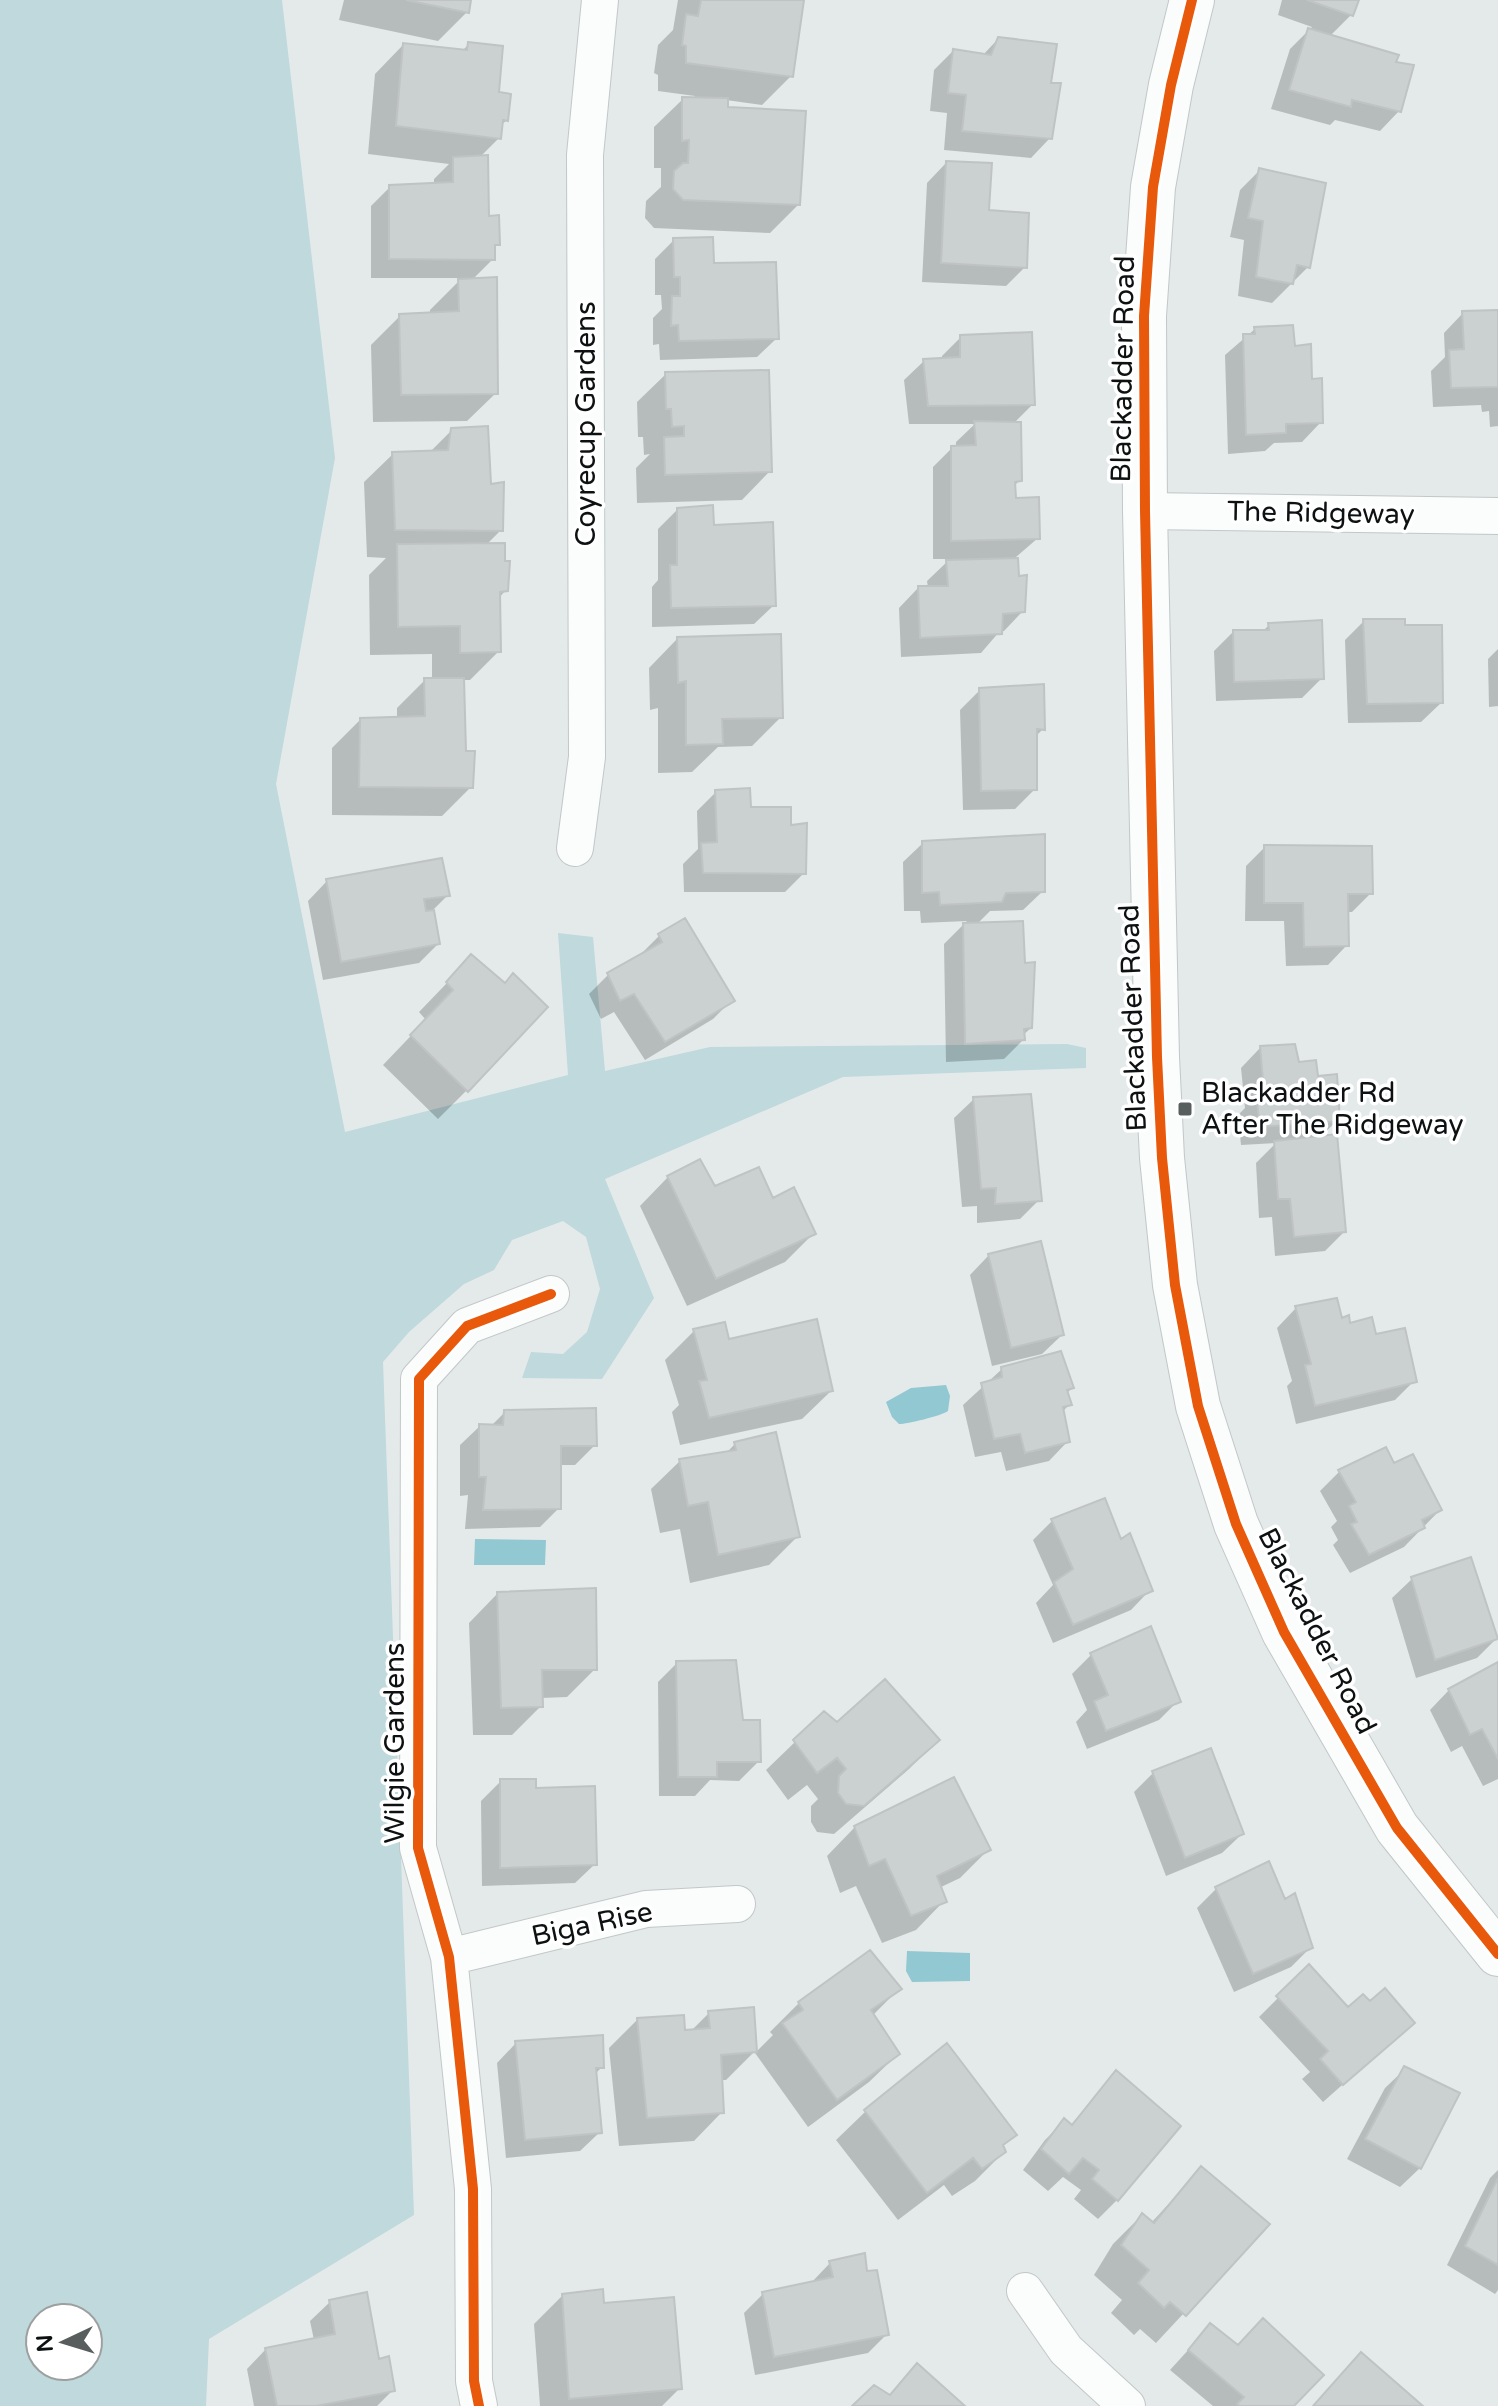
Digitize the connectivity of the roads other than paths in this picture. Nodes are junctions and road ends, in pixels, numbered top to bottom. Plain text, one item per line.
1 (600, 0) edge
2 (1192, 0) edge
3 (1145, 511) junction
4 (1498, 516) edge
5 (575, 848) dead end
6 (551, 1294) dead end
7 (737, 1904) dead end
8 (1498, 1954) edge
9 (449, 1957) junction
10 (1025, 2291) dead end
11 (479, 2406) edge
12 (1127, 2406) edge

1 - 5 street, Coyrecup Gardens
2 - 3 street, Blackadder Road
3 - 4 street, The Ridgeway
3 - 8 street, Blackadder Road
6 - 9 street, Wilgie Gardens
7 - 9 street, Biga Rise
9 - 11 street, Wilgie Gardens
10 - 12 street

